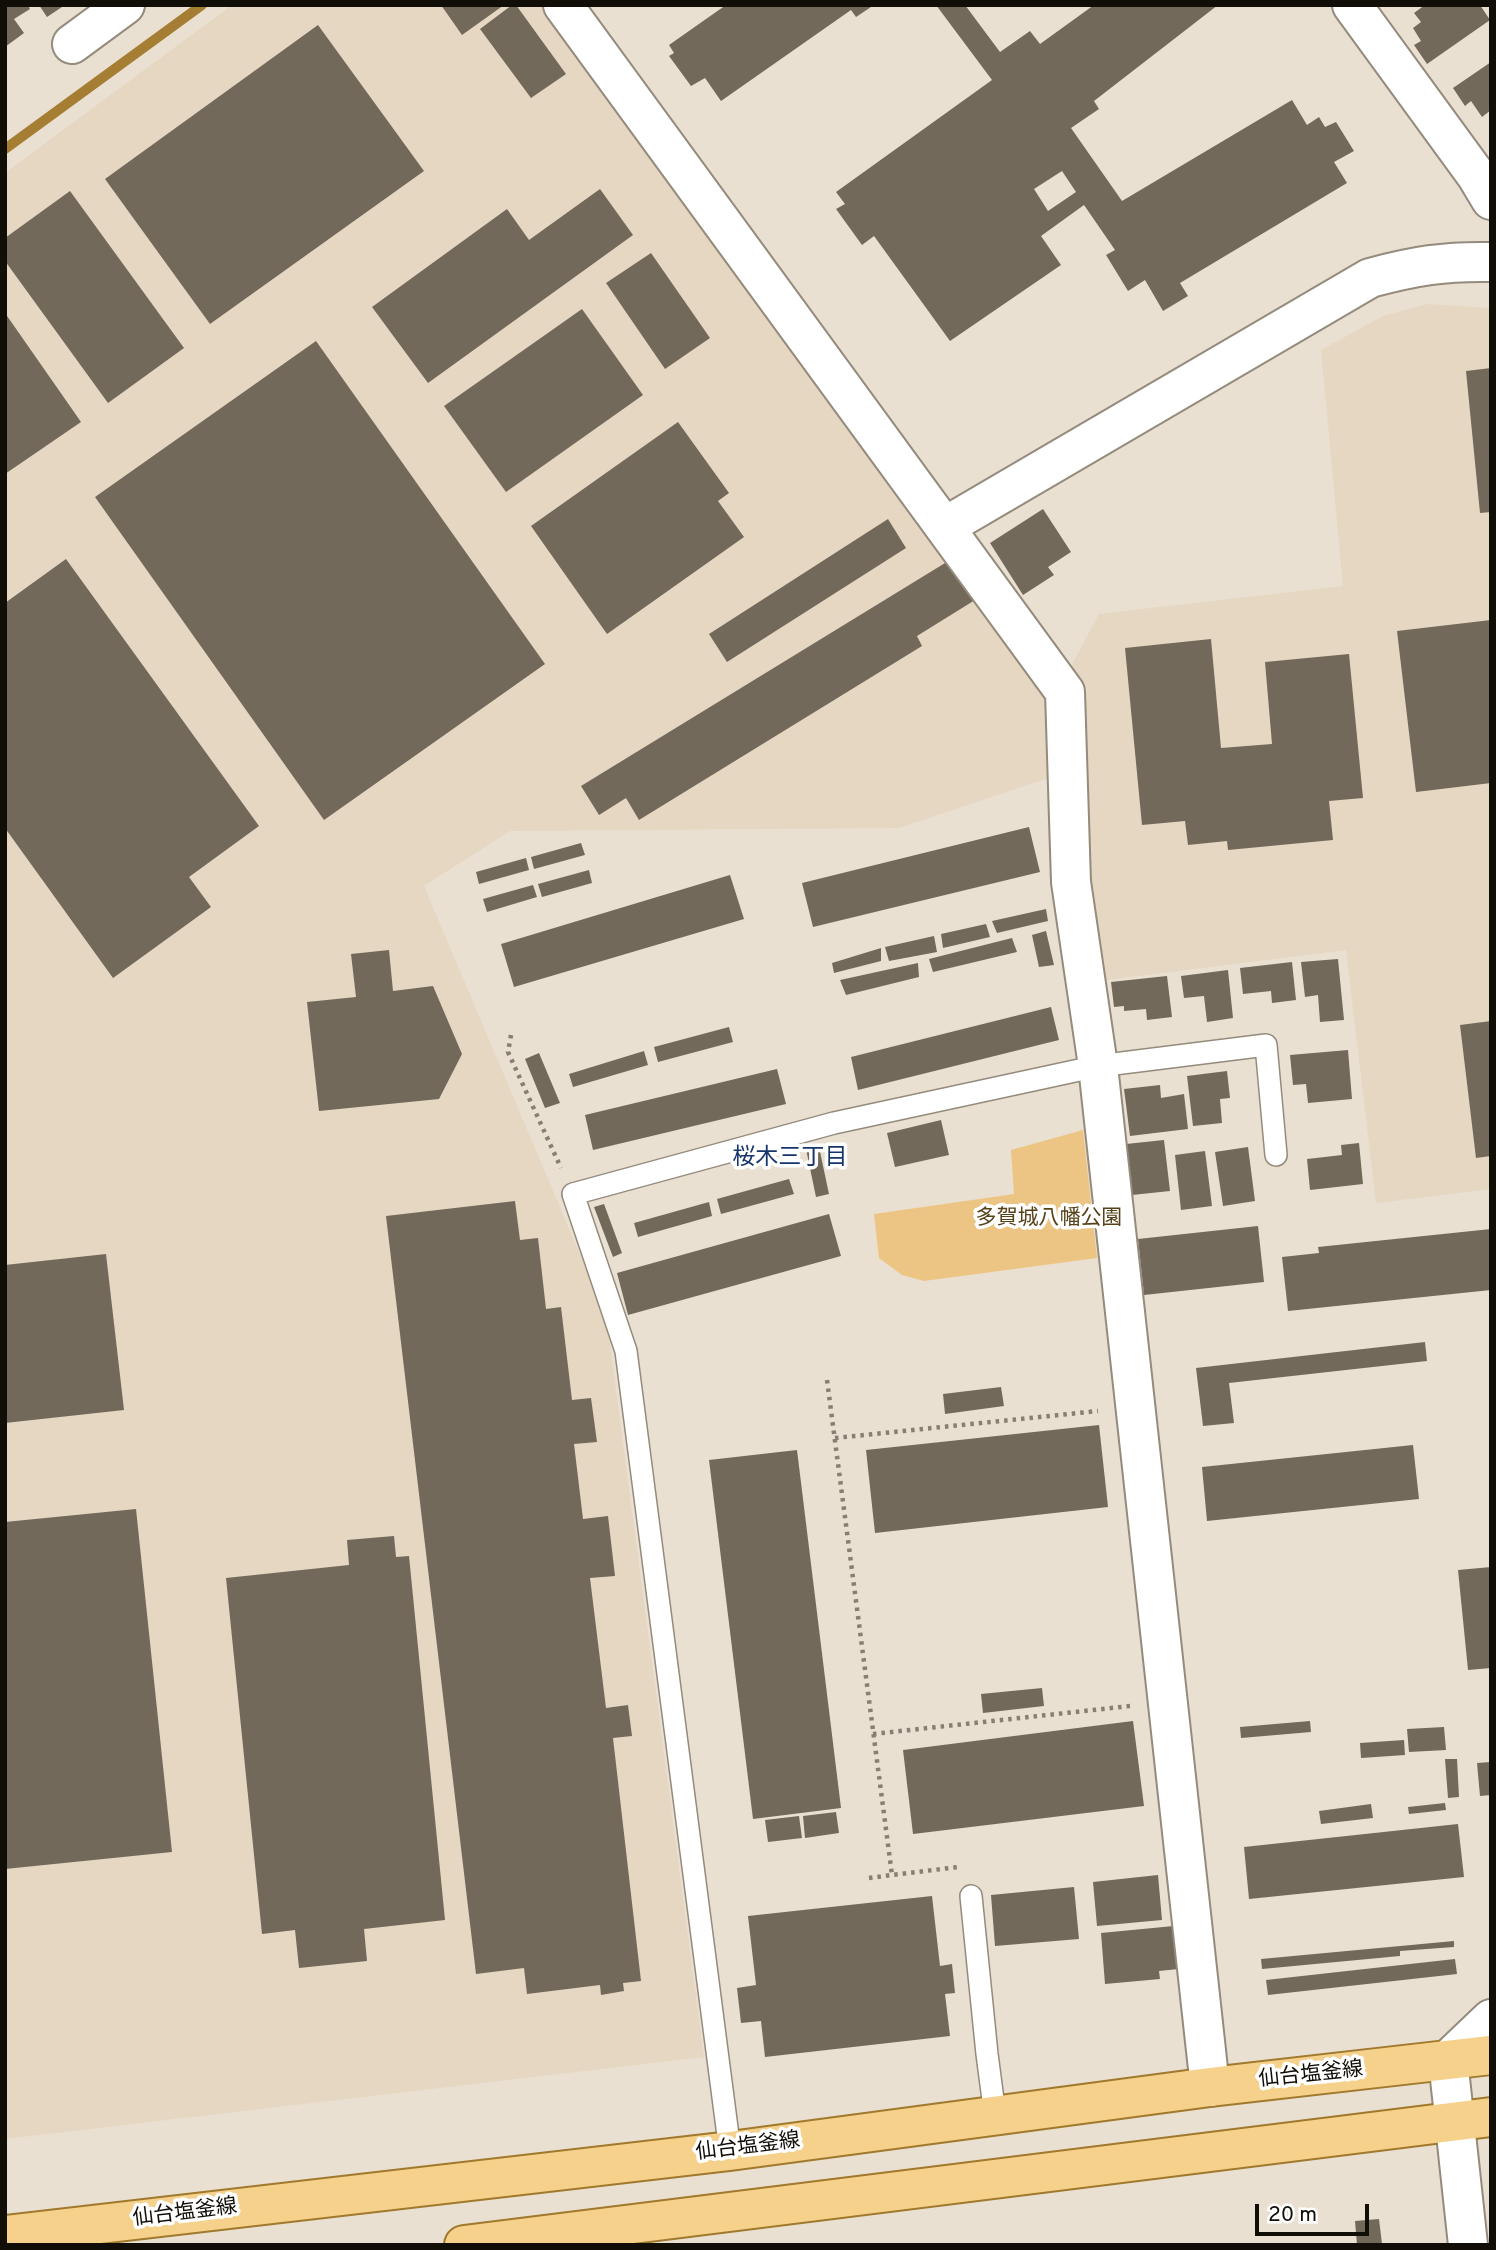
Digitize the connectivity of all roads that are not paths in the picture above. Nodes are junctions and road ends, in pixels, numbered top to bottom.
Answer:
1 (125, 5) edge
2 (564, 5) edge
3 (1352, 5) edge
4 (72, 44) dead end
5 (1486, 180) edge
6 (1491, 261) edge
7 (946, 526) junction
8 (1098, 1066) junction
9 (1276, 1155) dead end
10 (971, 1896) road end
11 (1491, 2020) edge
12 (1491, 2055) edge
13 (1448, 2060) junction
14 (1210, 2087) junction
15 (995, 2115) junction
16 (1491, 2116) edge
17 (1454, 2121) junction
18 (730, 2151) junction
19 (5, 2235) edge
20 (464, 2245) edge
21 (1468, 2245) edge

1 - 4 street
2 - 7 street
3 - 5 street
6 - 7 street
7 - 8 street
8 - 9 lane
8 - 14 street
8 - 18 lane
10 - 15 lane
11 - 13 street
12 - 13 main road, 仙台塩釜線
13 - 14 main road, 仙台塩釜線
13 - 17 street
14 - 15 main road, 仙台塩釜線
15 - 18 main road, 仙台塩釜線
16 - 17 main road
17 - 20 main road
17 - 21 street
18 - 19 main road, 仙台塩釜線

